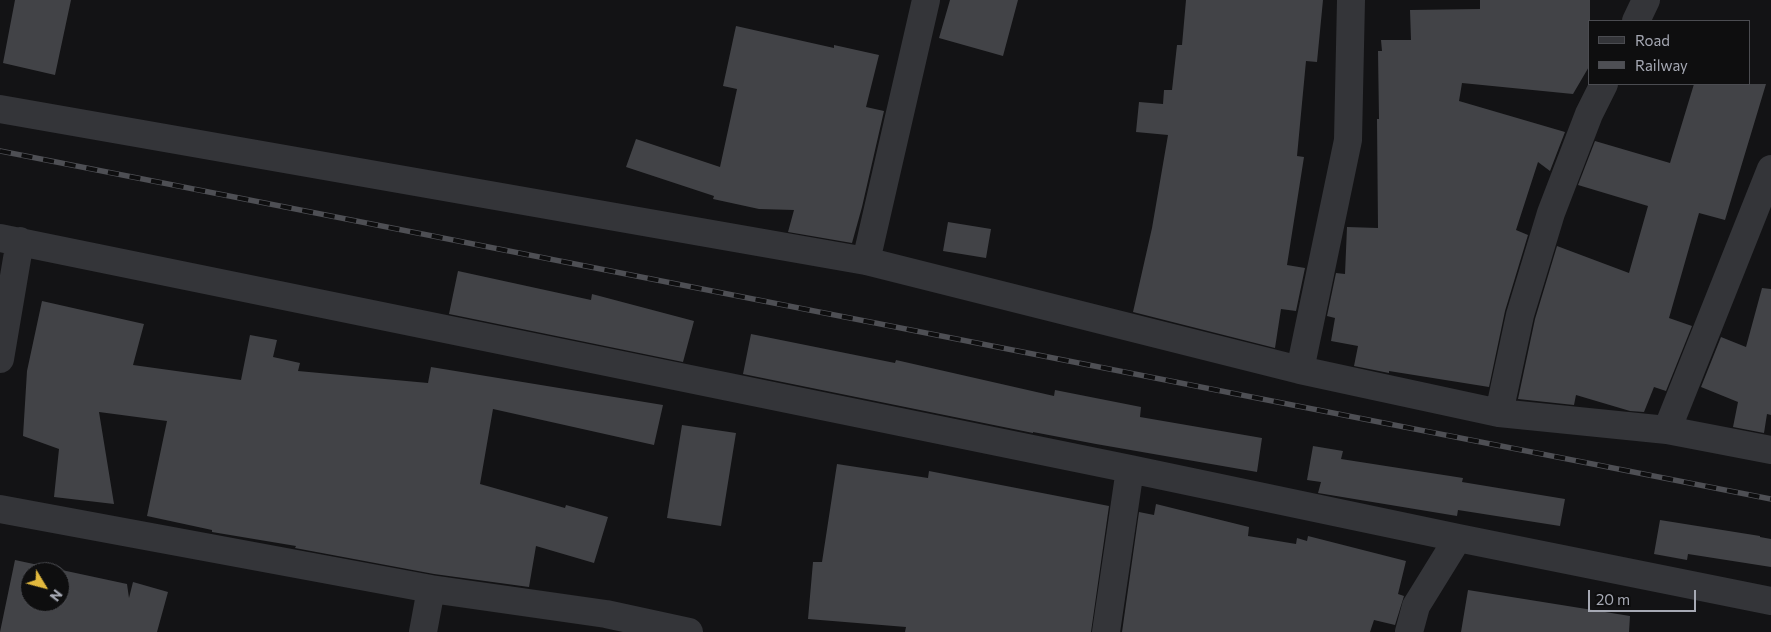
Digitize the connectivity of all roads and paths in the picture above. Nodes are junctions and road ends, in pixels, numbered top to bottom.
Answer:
1 (926, 0) edge
2 (1351, 0) edge
3 (1646, 0) edge
4 (1636, 20) edge
5 (1604, 85) edge
6 (0, 109) edge
7 (1771, 169) edge
8 (10, 240) edge
9 (866, 260) junction
10 (0, 360) edge
11 (1300, 370) junction
12 (1499, 413) junction
13 (1667, 430) junction
14 (1771, 450) edge
15 (1130, 469) junction
16 (0, 509) edge
17 (1458, 538) junction
18 (431, 589) junction
19 (1771, 601) edge
20 (423, 632) edge
21 (689, 632) edge
22 (1106, 632) edge
23 (1409, 632) edge

1 - 9 street
2 - 11 street
3 - 4 street
5 - 12 street
6 - 9 street
7 - 13 street
8 - 10 street
8 - 15 street
9 - 11 street
11 - 12 street
12 - 13 street
13 - 14 street
15 - 17 street
15 - 22 street
16 - 18 street
17 - 19 street
17 - 23 street
18 - 20 street
18 - 21 street

